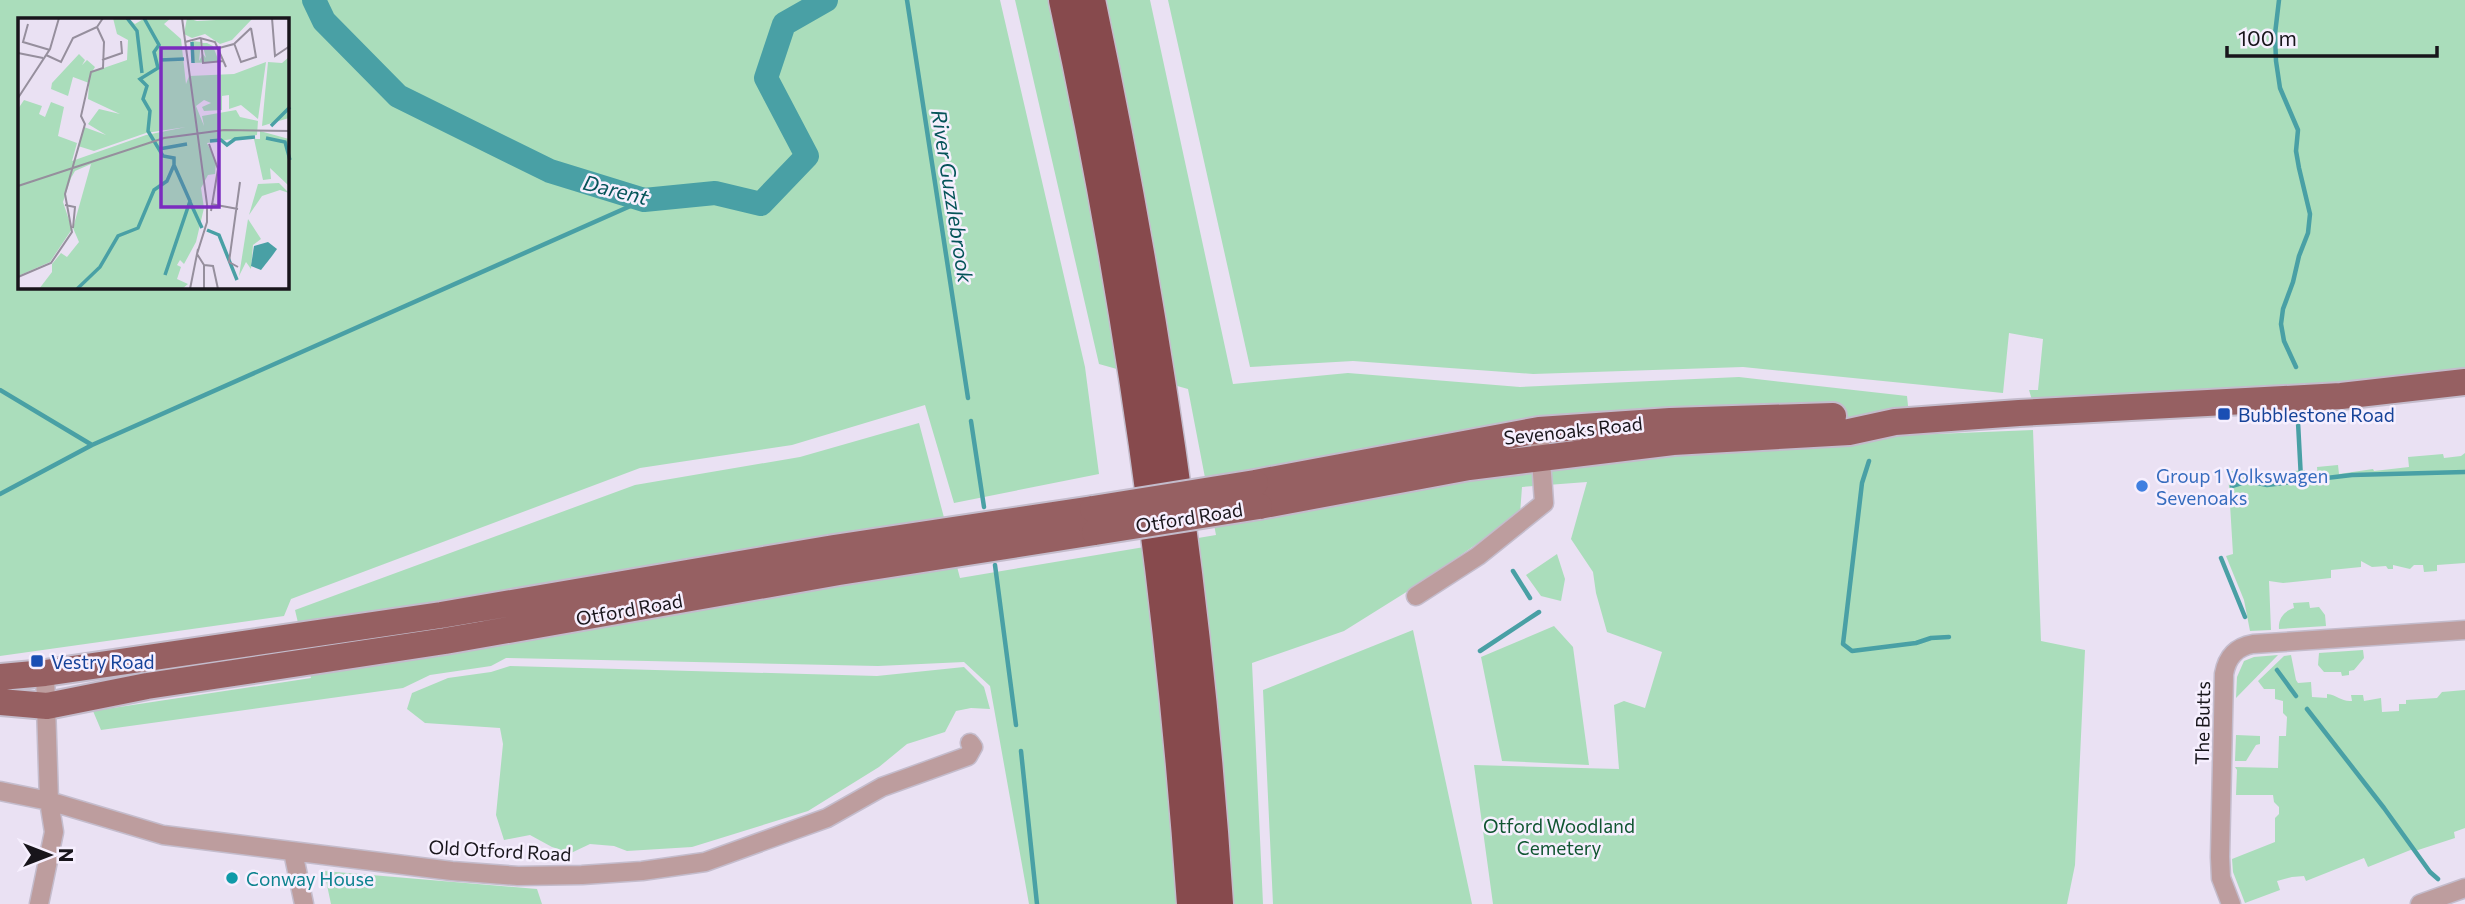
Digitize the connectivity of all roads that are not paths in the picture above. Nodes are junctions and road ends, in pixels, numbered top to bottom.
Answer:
1 (1065, 0) edge
2 (1089, 0) edge
3 (2465, 382) edge
4 (1895, 422) junction
5 (1539, 430) junction
6 (1540, 459) junction
7 (1257, 494) junction
8 (1094, 520) junction
9 (1416, 596) dead end
10 (2465, 629) edge
11 (46, 673) junction
12 (0, 677) edge
13 (0, 702) edge
14 (47, 706) junction
15 (970, 743) dead end
16 (0, 791) edge
17 (49, 800) junction
18 (293, 852) junction
19 (2463, 894) edge
20 (38, 904) edge
21 (304, 904) edge
22 (1194, 904) edge
23 (1217, 904) edge
24 (2231, 904) edge
25 (2420, 904) edge

1 - 22 highway
2 - 23 highway
3 - 4 main road, Sevenoaks Road
4 - 5 main road, Sevenoaks Road
4 - 6 main road, Sevenoaks Road
5 - 6 street
5 - 7 main road, Sevenoaks Road
6 - 7 main road, Sevenoaks Road
6 - 9 street
7 - 8 main road, Otford Road, bridge
8 - 11 main road, Otford Road
8 - 14 main road, Otford Road
10 - 24 street, The Butts
11 - 12 main road, Otford Road
11 - 14 street
13 - 14 main road, Otford Road
14 - 17 street
15 - 18 street, Old Otford Road
16 - 17 street, Old Otford Road
17 - 18 street, Old Otford Road
17 - 20 street
18 - 21 street
19 - 25 street

